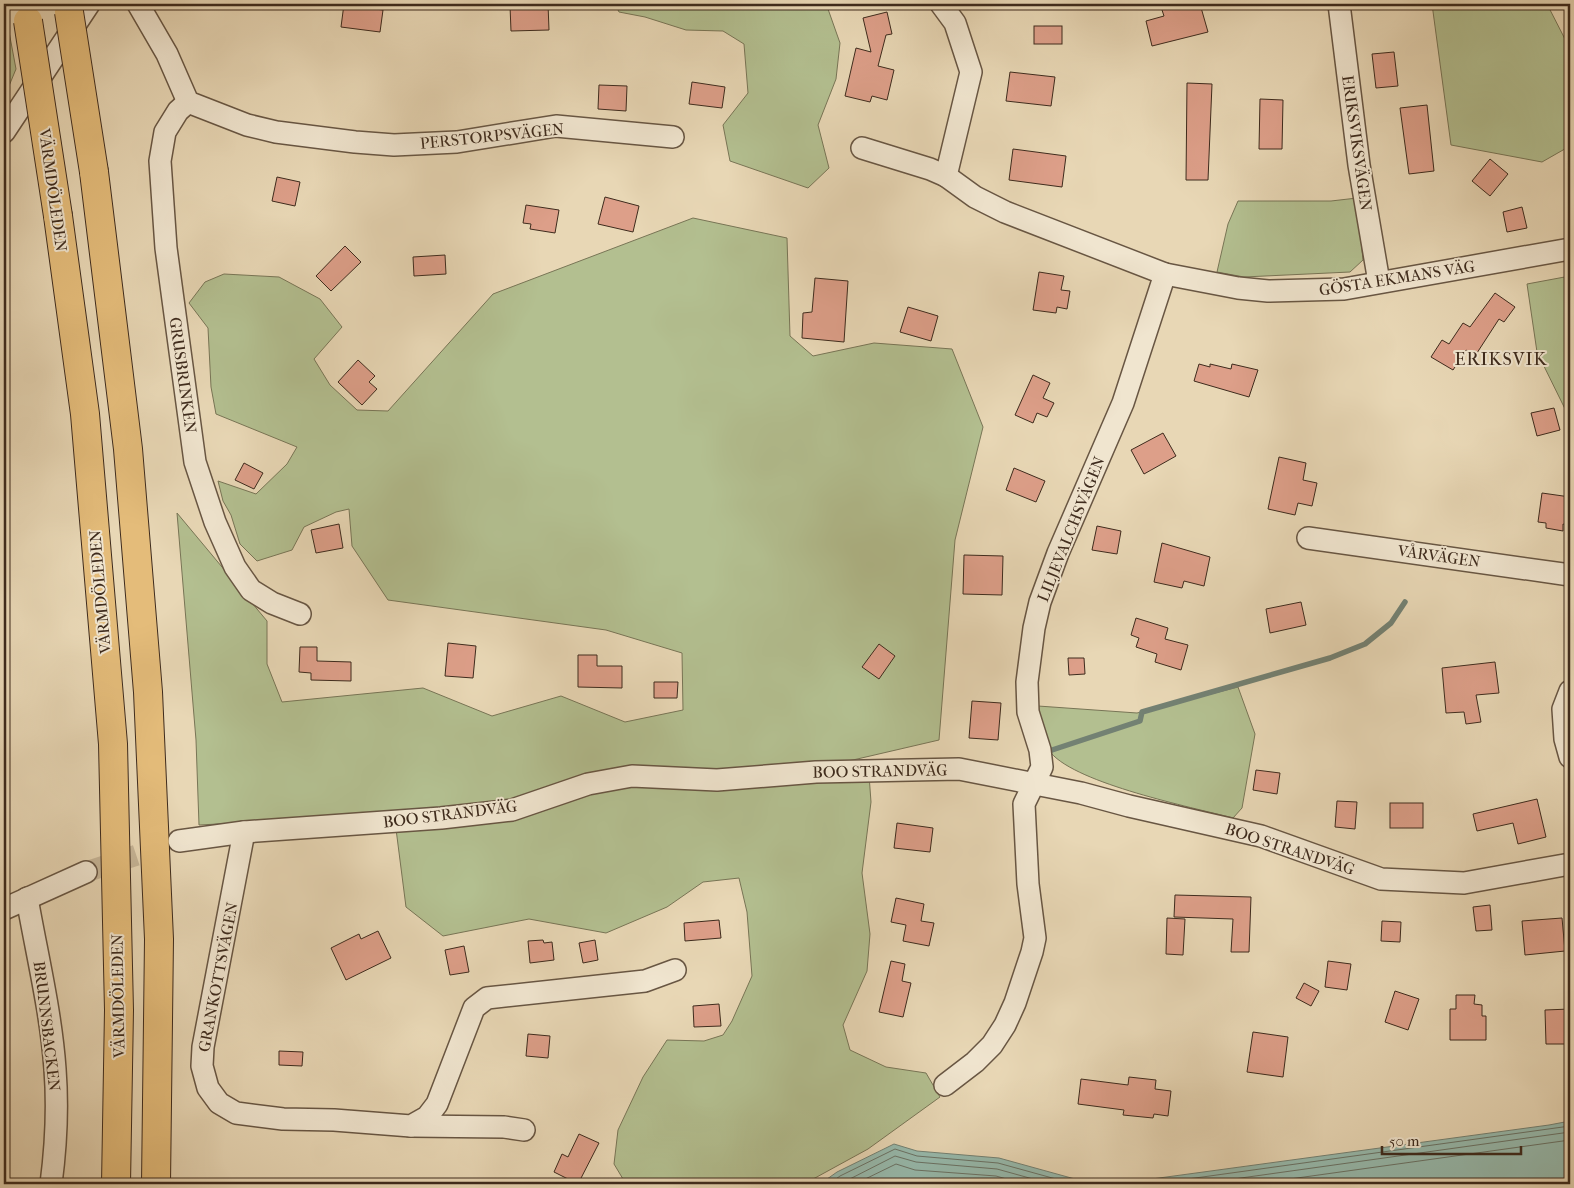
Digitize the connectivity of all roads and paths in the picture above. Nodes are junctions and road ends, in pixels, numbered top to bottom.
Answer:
1 (138, 4) edge
2 (941, 4) edge
3 (1339, 4) edge
4 (75, 6) edge
5 (26, 12) edge
6 (188, 102) junction
7 (4, 132) edge
8 (673, 137) dead end
9 (862, 148) dead end
10 (946, 176) junction
11 (1570, 249) edge
12 (1165, 274) junction
13 (1379, 282) junction
14 (1308, 538) dead end
15 (1570, 575) edge
16 (300, 614) dead end
17 (1570, 691) edge
18 (1570, 757) edge
19 (1035, 784) junction
20 (244, 832) junction
21 (179, 841) tunnel mouth
22 (1570, 864) edge
23 (86, 872) tunnel mouth
24 (28, 898) junction
25 (4, 908) edge
26 (675, 970) dead end
27 (945, 1085) dead end
28 (411, 1126) junction
29 (524, 1130) dead end
30 (52, 1184) edge
31 (116, 1184) edge
32 (156, 1184) edge

1 - 6 street
2 - 10 street
3 - 13 street, ERIKSVIKSVÄGEN
4 - 7 street
4 - 32 highway, bridge
5 - 31 highway, VÄRMDÖLEDEN, bridge
6 - 8 street, PERSTORPSVÄGEN
6 - 16 street, GRUSBRINKEN
9 - 10 street, GÖSTA EKMANS VÄG
10 - 12 street, GÖSTA EKMANS VÄG
11 - 13 street, GÖSTA EKMANS VÄG
12 - 13 street, GÖSTA EKMANS VÄG
12 - 19 street, LILJEVALCHSVÄGEN
14 - 15 street, VÅRVÄGEN
17 - 18 street
19 - 20 street, BOO STRANDVÄG
19 - 22 street, BOO STRANDVÄG
19 - 27 street, LILJEVALCHSVÄGEN
20 - 21 street, BOO STRANDVÄG
20 - 28 street, GRANKOTTSVÄGEN
23 - 24 street
24 - 25 street
24 - 30 street, BRUNNSBACKEN
26 - 28 street
28 - 29 street, GRANKOTTSVÄGEN

